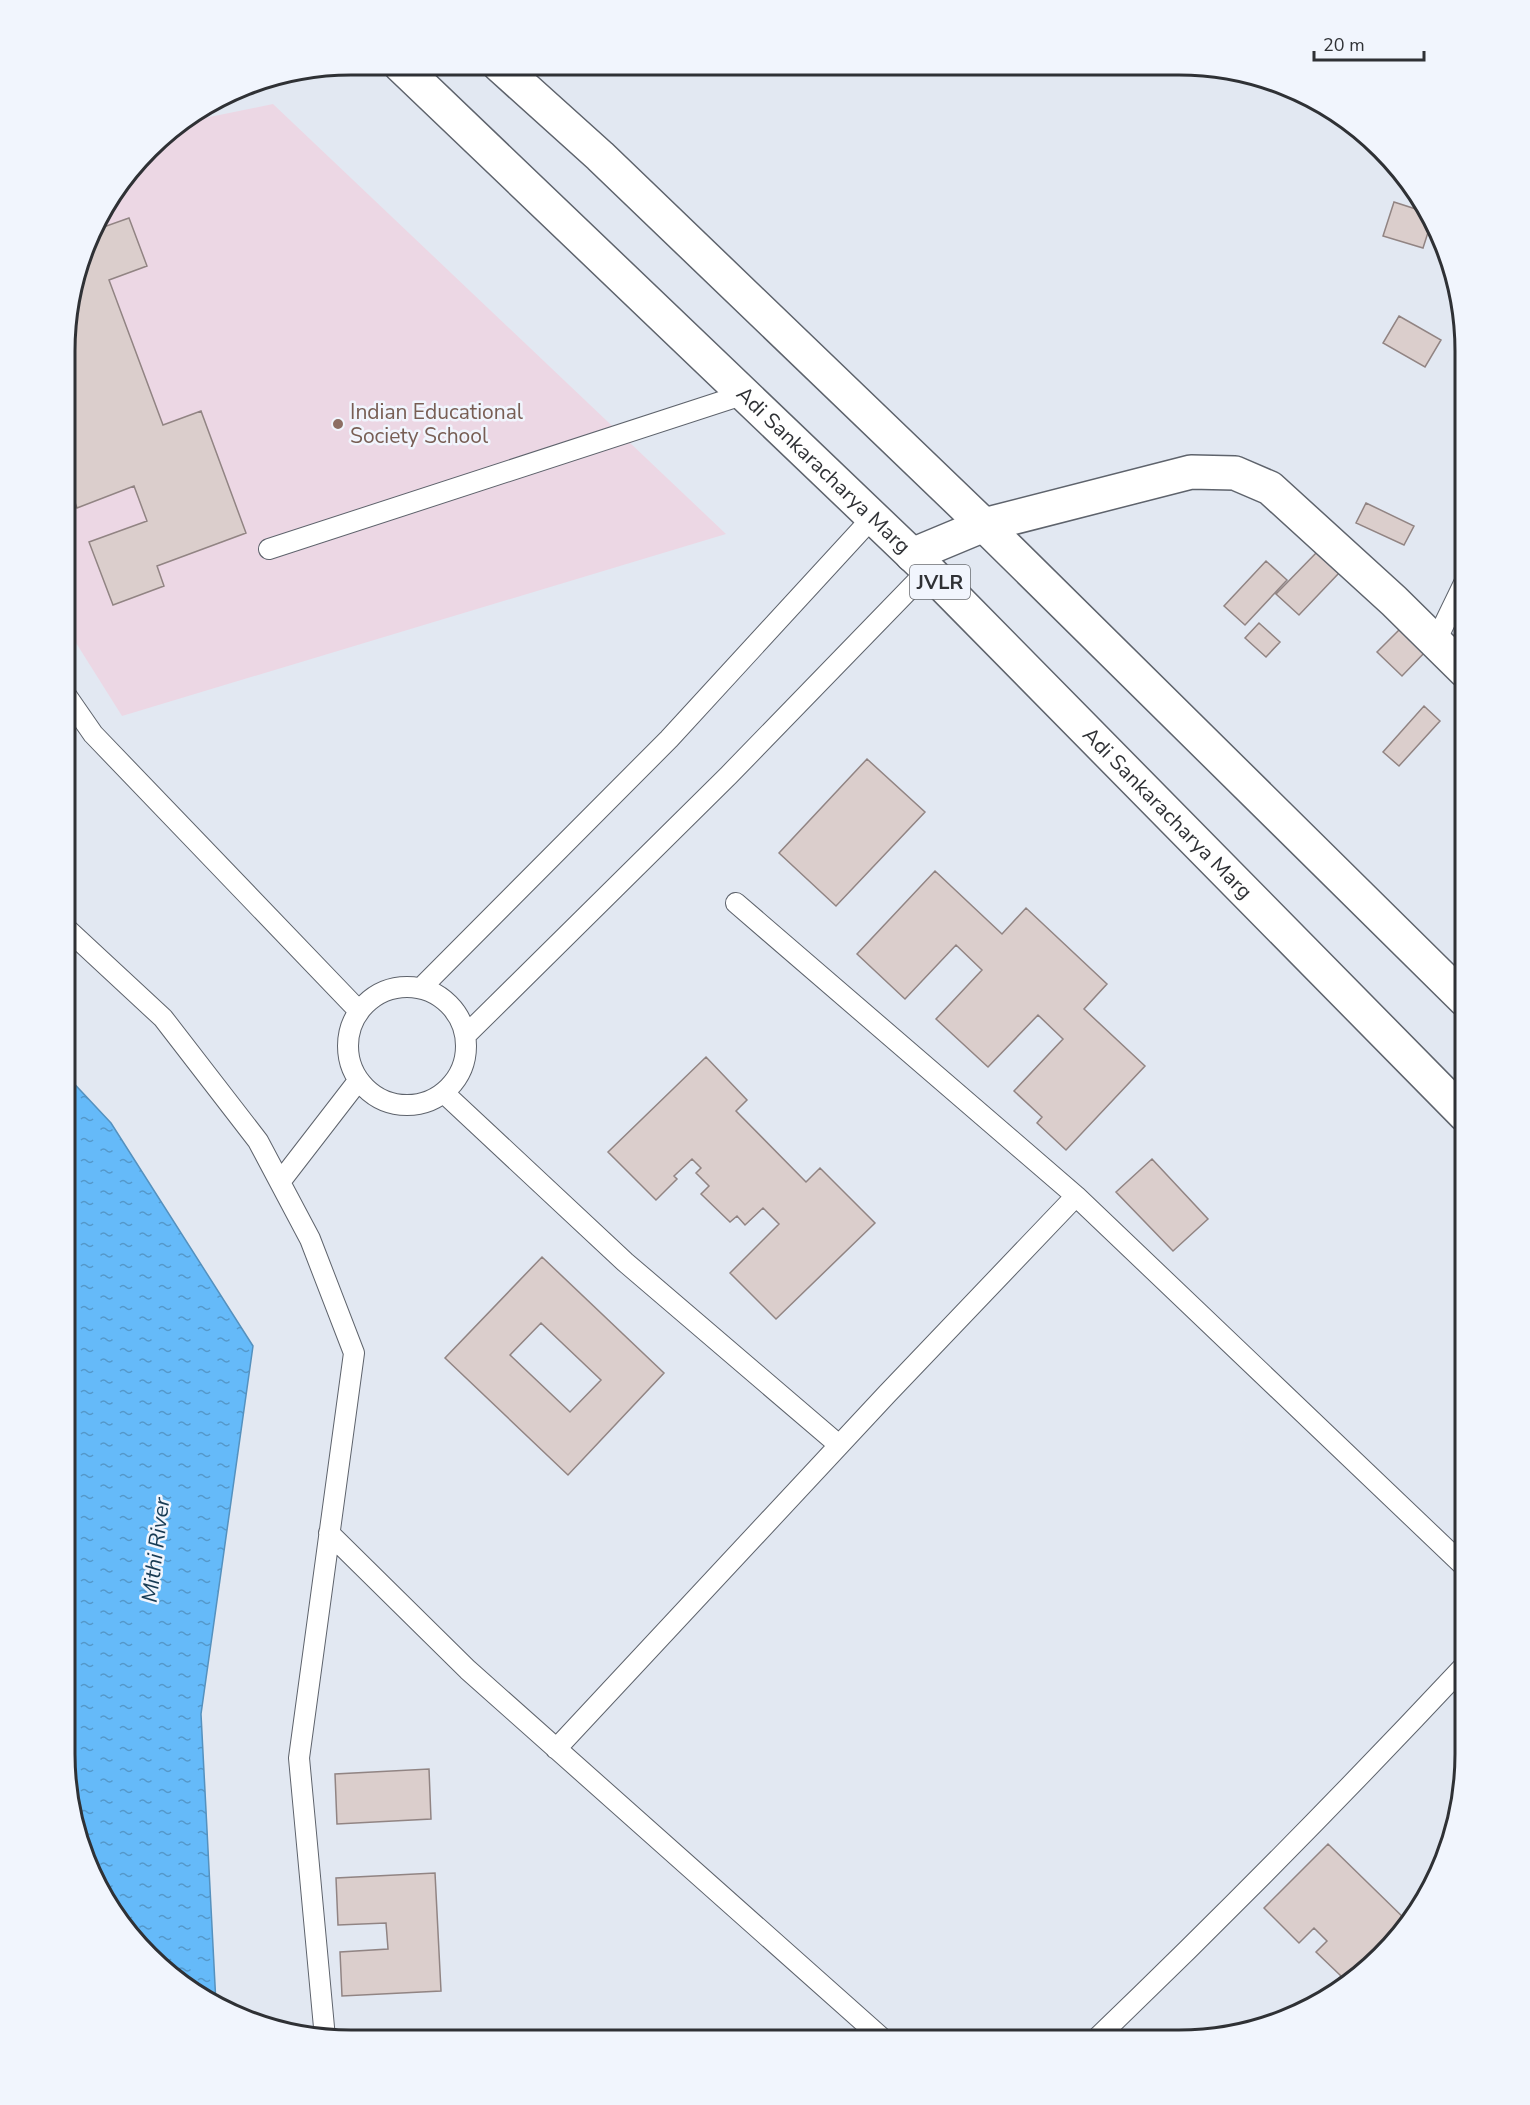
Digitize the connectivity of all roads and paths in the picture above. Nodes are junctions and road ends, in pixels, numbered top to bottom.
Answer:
1 (410, 75) edge
2 (510, 75) edge
3 (745, 394) junction
4 (873, 517) junction
5 (984, 525) junction
6 (269, 549) dead end
7 (920, 562) junction
8 (1455, 602) edge
9 (1436, 641) junction
10 (1455, 660) edge
11 (75, 708) edge
12 (736, 903) dead end
13 (75, 936) edge
14 (421, 988) junction
15 (1455, 990) edge
16 (359, 1011) junction
17 (466, 1035) junction
18 (358, 1081) junction
19 (444, 1093) junction
20 (1455, 1105) edge
21 (280, 1182) junction
22 (1076, 1196) junction
23 (839, 1445) junction
24 (329, 1533) junction
25 (1455, 1557) edge
26 (1455, 1676) edge
27 (556, 1749) junction
28 (324, 2029) edge
29 (873, 2030) edge
30 (1105, 2030) edge

1 - 3 main road, Adi Sankaracharya Marg / JVLR
2 - 5 main road
3 - 4 main road, Adi Sankaracharya Marg / JVLR
3 - 6 lane
4 - 7 main road, Adi Sankaracharya Marg / JVLR
4 - 14 lane
5 - 7 main road
5 - 9 main road
5 - 15 main road
7 - 17 lane
7 - 20 main road, Adi Sankaracharya Marg / JVLR
8 - 9 lane
9 - 10 main road
11 - 16 lane
12 - 22 lane
13 - 21 lane
14 - 16 lane
14 - 17 lane
16 - 18 lane
17 - 19 lane
18 - 19 lane
18 - 21 lane
19 - 23 lane
21 - 24 lane
22 - 23 lane
22 - 25 lane
23 - 27 lane
24 - 27 lane
24 - 28 lane
26 - 30 lane
27 - 29 lane

